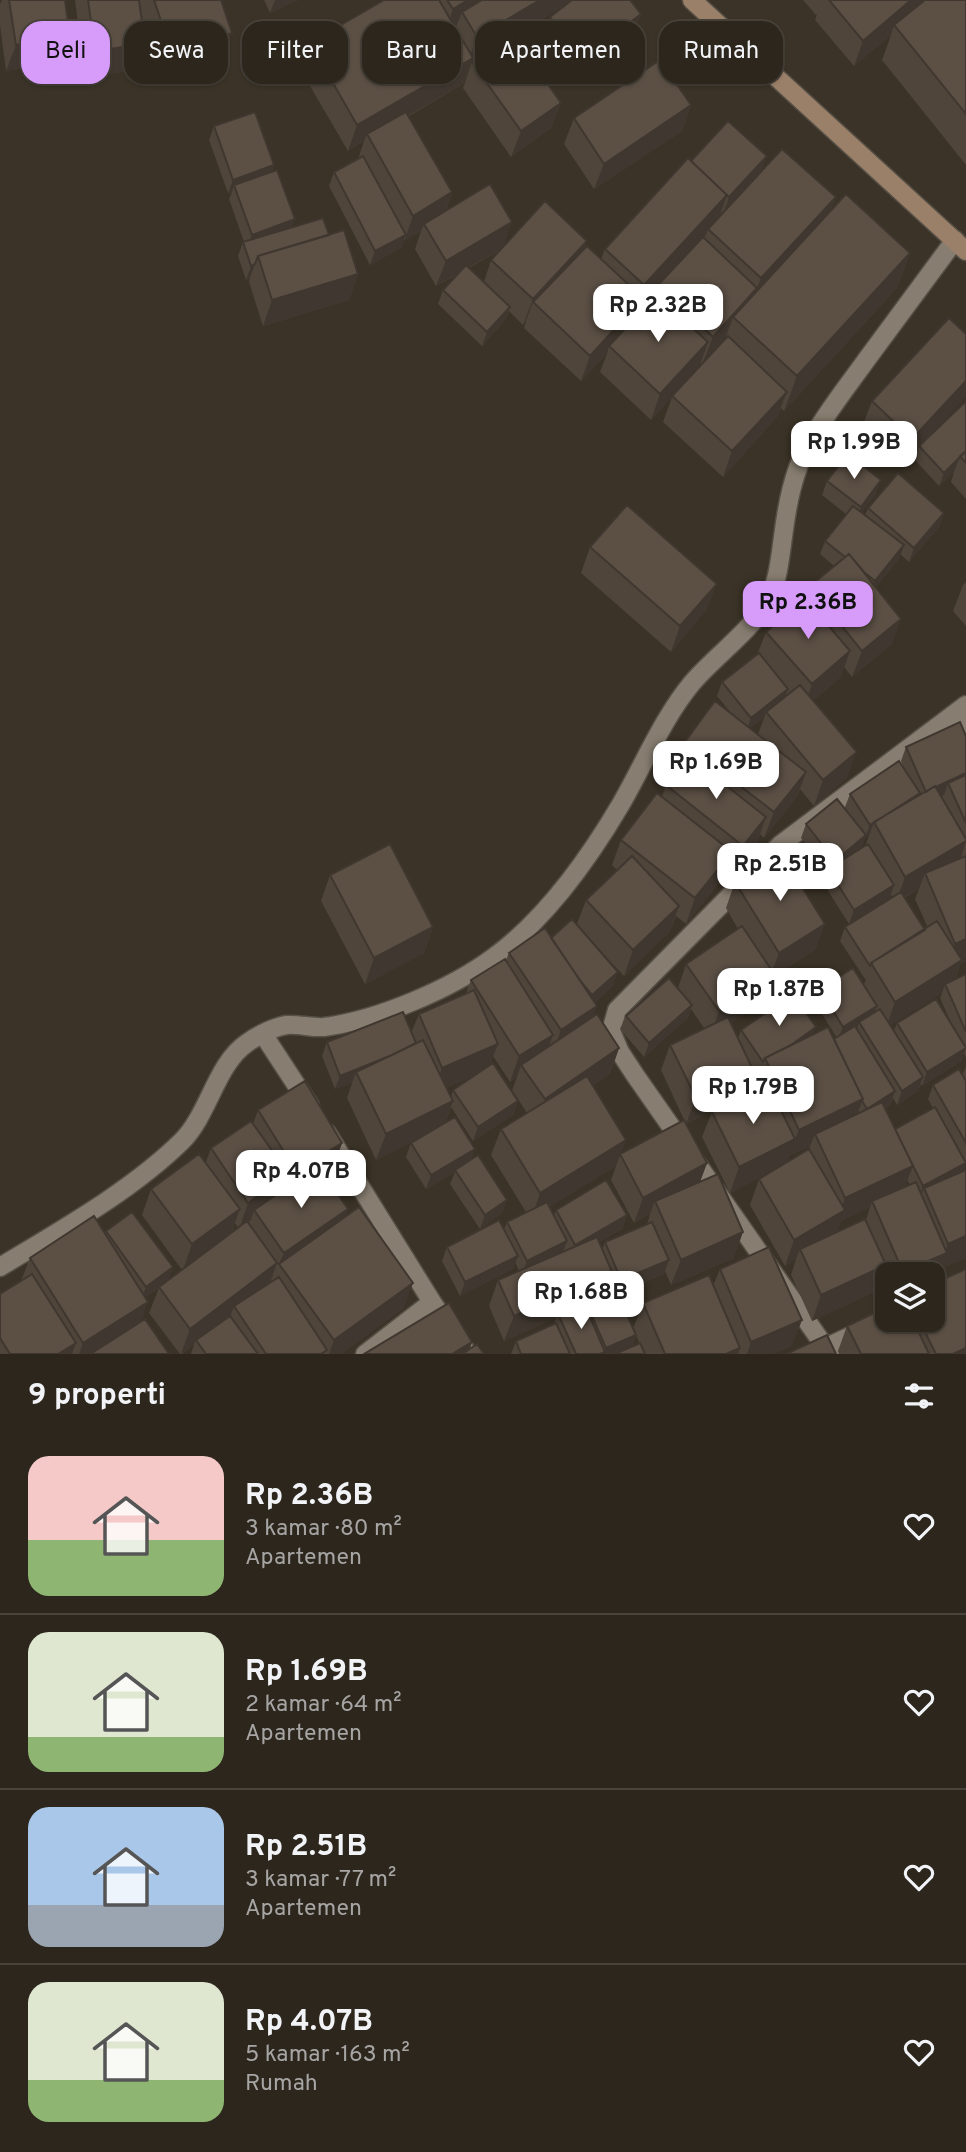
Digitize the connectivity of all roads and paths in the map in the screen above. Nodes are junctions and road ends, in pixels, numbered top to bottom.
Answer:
1 (692, 0) edge
2 (960, 246) edge
3 (964, 714) edge
4 (263, 1034) junction
5 (0, 1267) edge
6 (432, 1302) junction
7 (875, 1325) edge
8 (823, 1352) edge
9 (365, 1354) edge
10 (468, 1354) edge

1 - 2 main road
2 - 4 street
3 - 8 street
4 - 5 street
4 - 6 street
6 - 9 street
6 - 10 street
7 - 8 street

